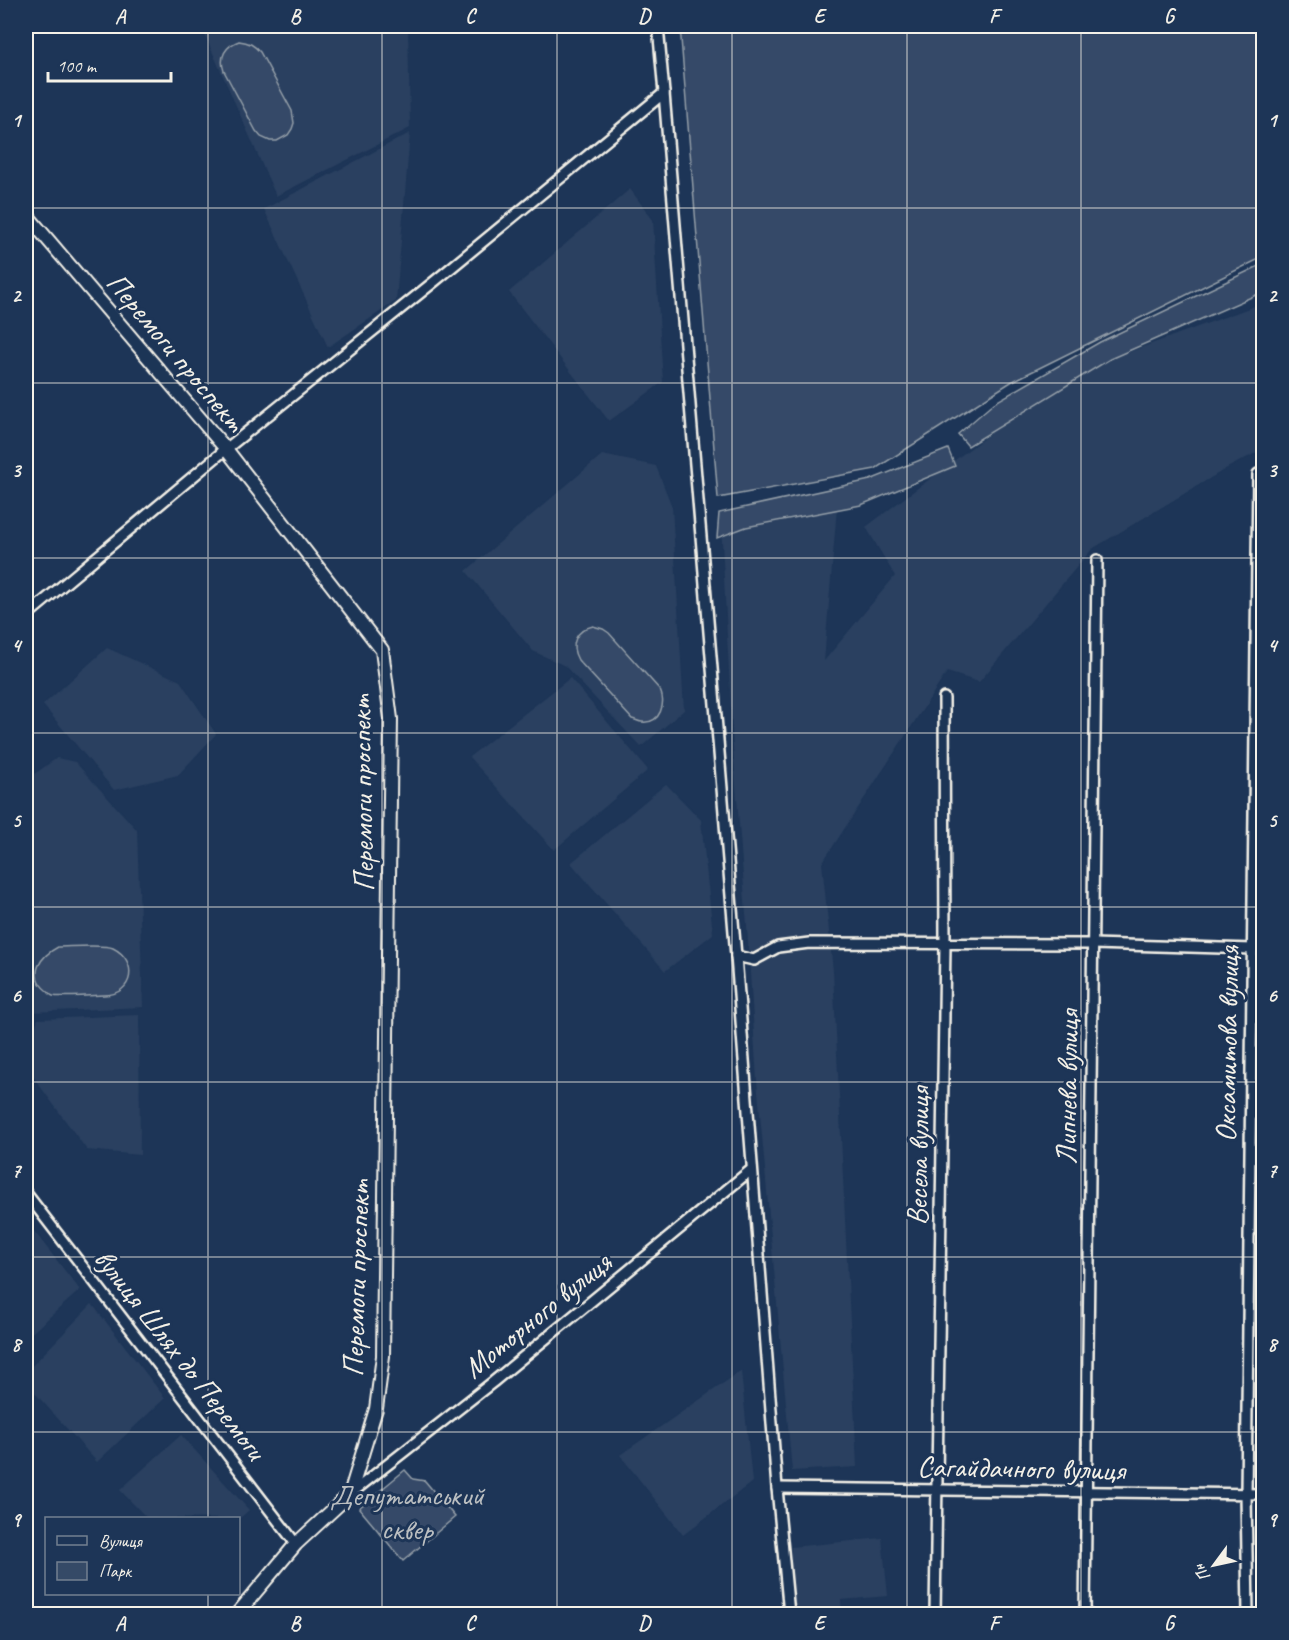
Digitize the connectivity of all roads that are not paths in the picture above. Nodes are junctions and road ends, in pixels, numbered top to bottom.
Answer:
1 (658, 26) edge
2 (664, 93) junction
3 (26, 214) edge
4 (226, 449) junction
5 (1258, 474) dead end
6 (1097, 560) dead end
7 (26, 616) edge
8 (944, 699) dead end
9 (1093, 944) junction
10 (945, 945) junction
11 (1252, 949) junction
12 (736, 956) junction
13 (751, 1170) junction
14 (26, 1193) edge
15 (777, 1488) junction
16 (936, 1491) junction
17 (1087, 1493) junction
18 (350, 1494) junction
19 (1246, 1494) junction
20 (1263, 1494) edge
21 (296, 1544) junction
22 (237, 1614) edge
23 (789, 1614) edge
24 (935, 1614) edge
25 (1085, 1614) edge
26 (1248, 1614) edge

1 - 2 street
2 - 4 street
2 - 12 street
3 - 4 street, Перемоги проспект
4 - 7 street
4 - 18 street, Перемоги проспект
5 - 11 street, Оксамитова вулиця
6 - 9 street, Липнева вулиця
8 - 10 street, Весела вулиця
9 - 10 street
9 - 11 street
9 - 17 street, Липнева вулиця
10 - 12 street
10 - 16 street, Весела вулиця
11 - 19 street, Оксамитова вулиця
12 - 13 street
13 - 15 street
13 - 18 street, Моторного вулиця
14 - 21 street, вулиця Шлях до Перемоги
15 - 16 street, Сагайдачного вулиця
15 - 23 street
16 - 17 street, Сагайдачного вулиця
16 - 24 street, Весела вулиця
17 - 19 street, Сагайдачного вулиця
17 - 25 street, Липнева вулиця
18 - 21 street
19 - 20 street, Сагайдачного вулиця
19 - 26 street, Оксамитова вулиця
21 - 22 street

